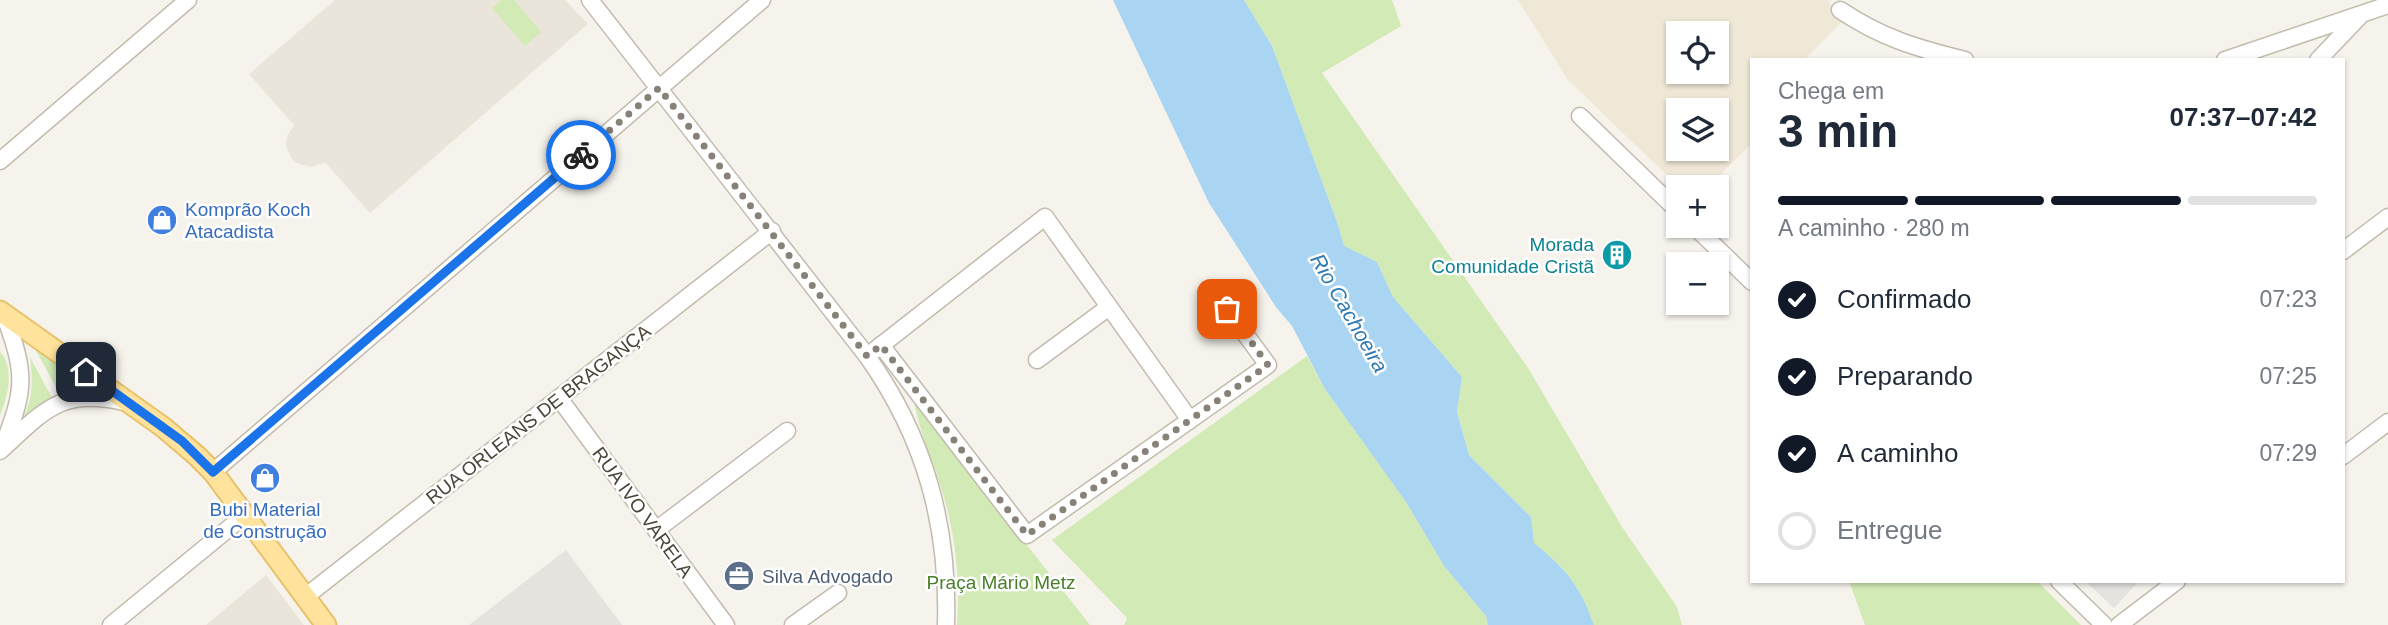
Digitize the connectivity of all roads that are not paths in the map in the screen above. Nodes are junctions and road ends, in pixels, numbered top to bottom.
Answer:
1 (188, 0) edge
2 (590, 0) edge
3 (762, 0) edge
4 (2388, 5) edge
5 (2365, 9) edge
6 (1840, 10) dead end
7 (1958, 58) edge
8 (2230, 58) edge
9 (2320, 58) edge
10 (659, 88) junction
11 (1580, 116) dead end
12 (0, 161) edge
13 (1666, 199) edge
14 (2388, 217) edge
15 (772, 231) junction
16 (1706, 238) edge
17 (2345, 249) edge
18 (1750, 280) edge
19 (1213, 290) dead end
20 (1109, 307) junction
21 (2, 313) edge
22 (881, 345) junction
23 (867, 356) junction
24 (1037, 360) dead end
25 (559, 398) junction
26 (130, 403) junction
27 (1190, 420) junction
28 (2388, 422) edge
29 (787, 431) dead end
30 (1, 450) edge
31 (2345, 454) edge
32 (213, 472) junction
33 (245, 514) junction
34 (656, 530) junction
35 (2061, 583) edge
36 (2174, 583) edge
37 (838, 593) dead end
38 (305, 597) junction
39 (111, 625) edge
40 (326, 625) edge
41 (726, 625) edge
42 (793, 625) edge
43 (946, 625) edge
44 (2104, 625) edge
45 (2119, 625) edge

1 - 12 street
2 - 10 street
3 - 10 street
4 - 5 street
5 - 8 street
5 - 9 street
6 - 7 street
10 - 15 street
10 - 32 street
11 - 13 street
14 - 17 street
15 - 23 street
15 - 25 street, RUA ORLEANS DE BRAGANÇA
16 - 18 street
19 - 27 street
20 - 22 street
20 - 24 street
20 - 27 street
21 - 26 main road
21 - 30 street
22 - 23 street
22 - 27 street
23 - 43 street
25 - 34 street, RUA IVO VARELA
25 - 38 street, RUA ORLEANS DE BRAGANÇA
26 - 30 street
26 - 32 main road
28 - 31 street
29 - 34 street
32 - 33 main road
33 - 38 main road
33 - 39 street
34 - 41 street, RUA IVO VARELA
35 - 44 street
36 - 45 street
37 - 42 street
38 - 40 main road

